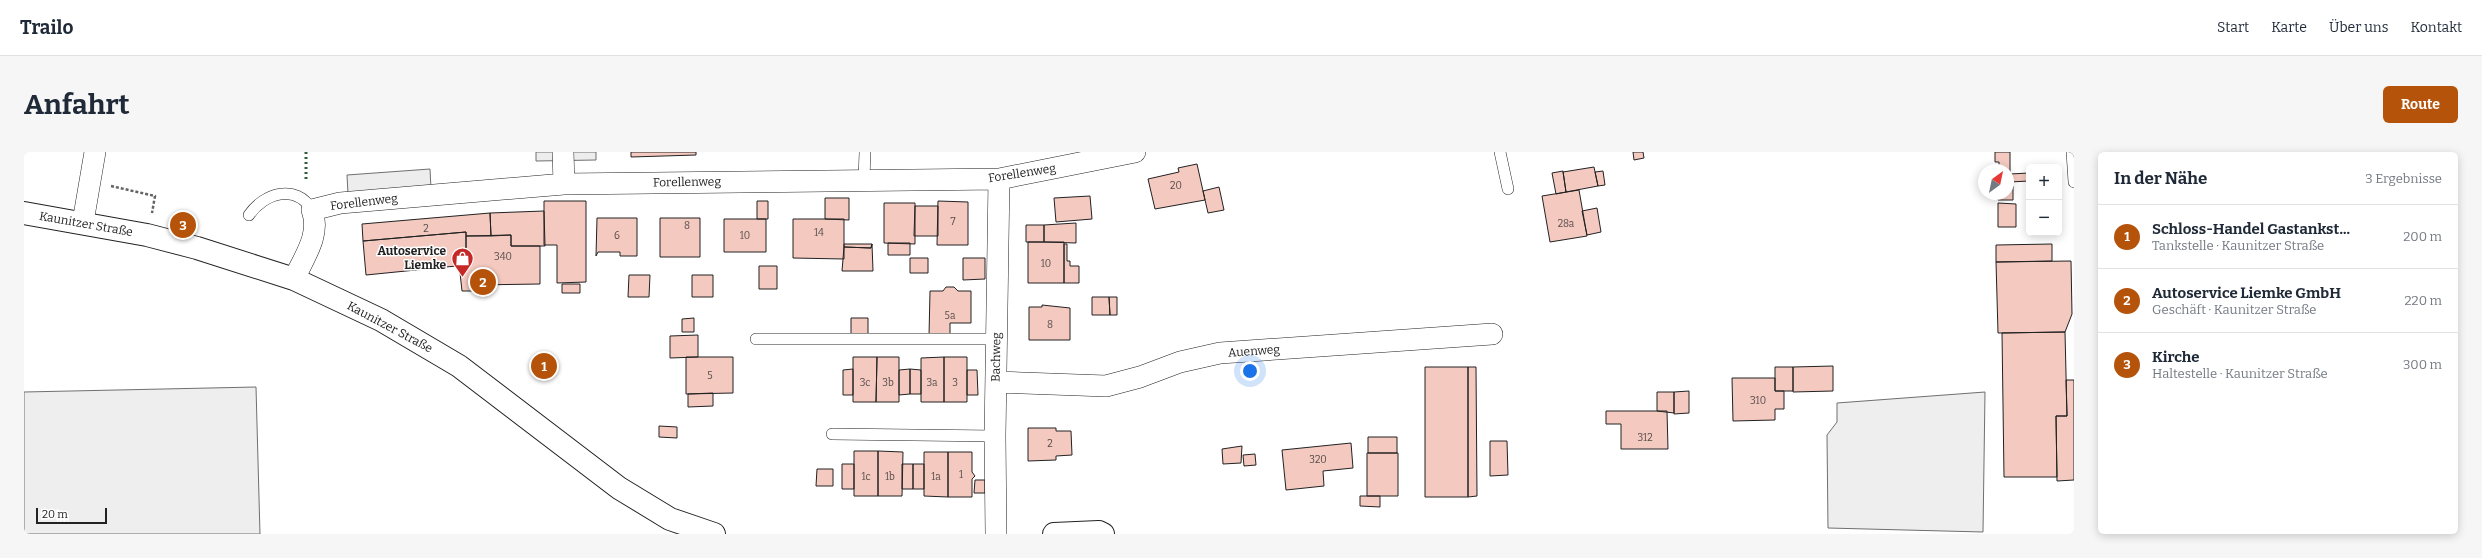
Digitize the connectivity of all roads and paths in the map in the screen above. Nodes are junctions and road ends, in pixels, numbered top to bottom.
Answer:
1 (95, 152) edge
2 (563, 152) edge
3 (865, 152) edge
4 (1135, 152) edge
5 (1500, 152) edge
6 (2072, 152) edge
7 (864, 179) junction
8 (999, 179) junction
9 (90, 182) junction
10 (2074, 182) edge
11 (564, 184) junction
12 (1508, 188) dead end
13 (155, 196) dead end
14 (312, 210) junction
15 (24, 213) edge
16 (249, 215) dead end
17 (83, 222) junction
18 (294, 279) junction
19 (1492, 334) dead end
20 (756, 339) dead end
21 (997, 339) junction
22 (996, 382) junction
23 (832, 434) dead end
24 (994, 436) junction
25 (714, 534) edge
26 (996, 534) edge
27 (1054, 534) edge
28 (1103, 534) edge

1 - 9 street
2 - 11 street
3 - 7 lane
4 - 8 street, Forellenweg
5 - 12 lane
6 - 10 lane
7 - 8 street, Forellenweg
7 - 11 street, Forellenweg
8 - 21 street, Bachweg
9 - 13 path
9 - 17 street
11 - 14 street, Forellenweg
14 - 16 lane
14 - 18 street, Forellenweg
15 - 17 street, Kaunitzer Straße
17 - 18 street, Kaunitzer Straße
18 - 25 street, Kaunitzer Straße
19 - 22 street, Auenweg
20 - 21 lane
21 - 22 street, Bachweg
22 - 24 street, Bachweg
23 - 24 lane
24 - 26 street, Bachweg
27 - 28 street

